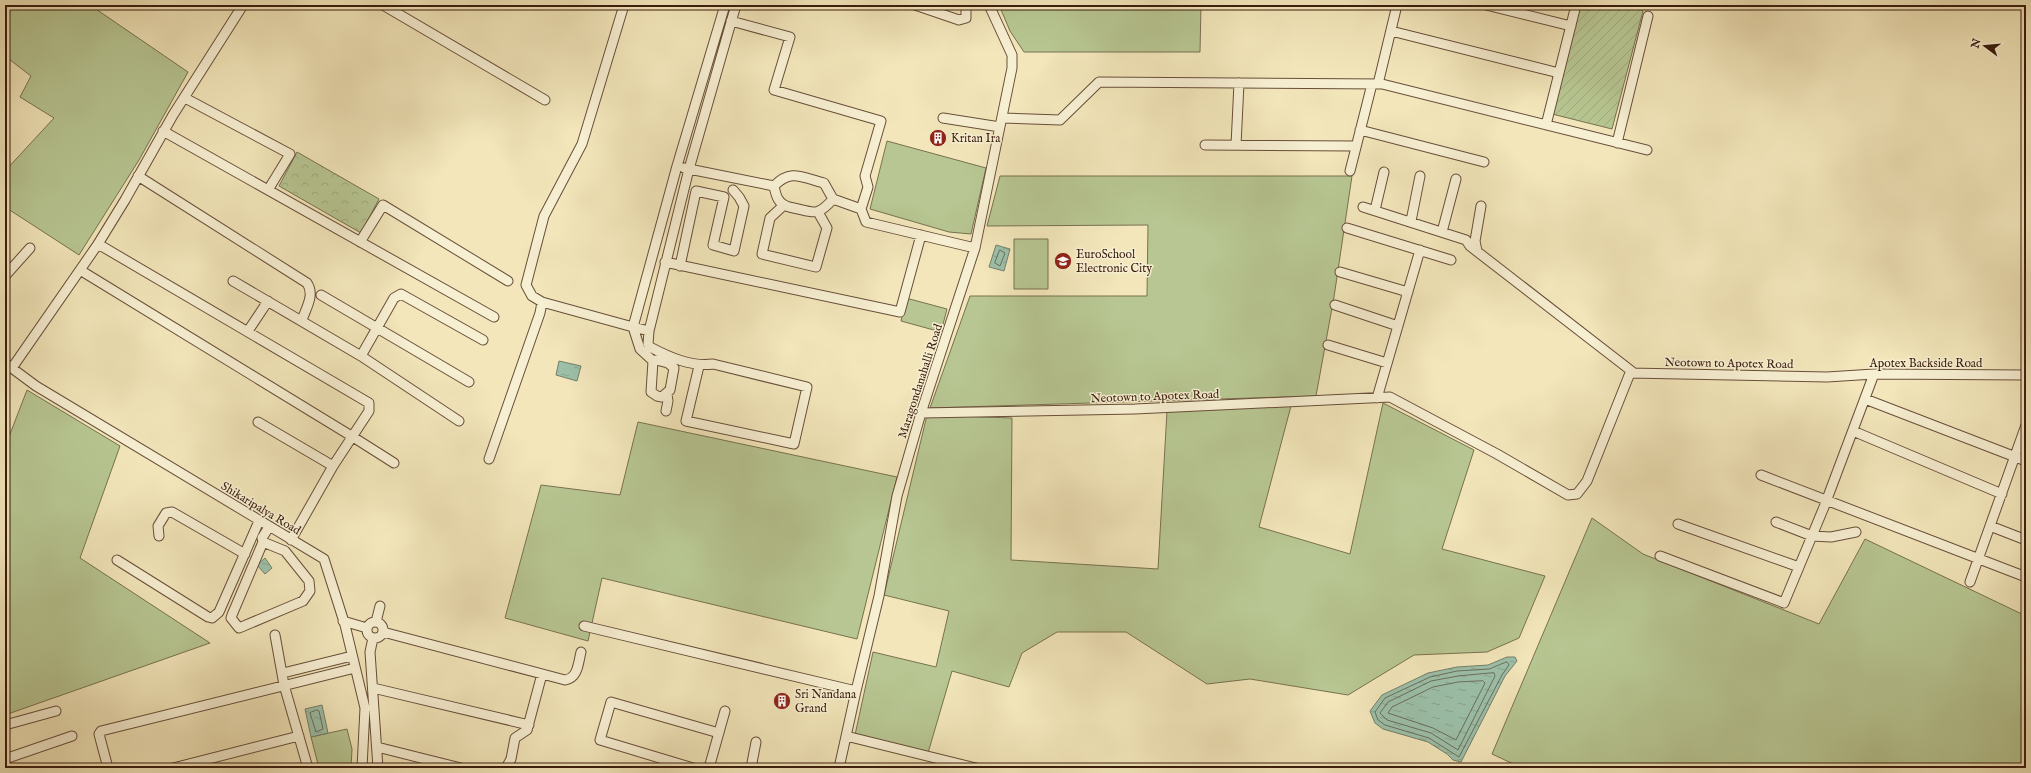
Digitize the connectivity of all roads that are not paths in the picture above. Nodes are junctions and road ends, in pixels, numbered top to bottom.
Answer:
1 (243, 5) edge
2 (383, 5) edge
3 (624, 5) edge
4 (725, 5) edge
5 (736, 5) edge
6 (916, 5) edge
7 (966, 5) edge
8 (988, 5) edge
9 (1397, 5) edge
10 (1486, 5) edge
11 (1576, 5) edge
12 (1648, 16) dead end
13 (731, 21) junction
14 (1571, 26) junction
15 (1391, 31) junction
16 (1559, 73) junction
17 (1239, 84) junction
18 (1375, 84) junction
19 (185, 98) junction
20 (545, 100) dead end
21 (943, 118) dead end
22 (1001, 122) junction
23 (1546, 125) junction
24 (1360, 130) junction
25 (163, 131) junction
26 (1617, 143) junction
27 (1205, 145) dead end
28 (1236, 145) junction
29 (1356, 146) junction
30 (1647, 150) dead end
31 (1484, 162) dead end
32 (677, 166) junction
33 (689, 169) junction
34 (1350, 171) dead end
35 (1384, 172) dead end
36 (138, 176) junction
37 (1420, 176) dead end
38 (736, 178) junction
39 (1456, 179) dead end
40 (774, 186) junction
41 (268, 190) junction
42 (733, 190) junction
43 (724, 197) junction
44 (833, 200) junction
45 (784, 206) junction
46 (1481, 206) dead end
47 (1363, 207) dead end
48 (861, 209) junction
49 (1375, 210) junction
50 (818, 212) junction
51 (1411, 221) junction
52 (1347, 228) dead end
53 (1442, 232) junction
54 (921, 235) junction
55 (360, 242) junction
56 (98, 244) junction
57 (30, 248) dead end
58 (975, 248) junction
59 (1420, 250) junction
60 (1477, 251) junction
61 (1451, 260) dead end
62 (665, 262) junction
63 (680, 266) junction
64 (80, 270) junction
65 (1340, 272) dead end
66 (5, 276) edge
67 (233, 281) dead end
68 (508, 281) dead end
69 (1408, 292) junction
70 (321, 295) dead end
71 (268, 301) junction
72 (542, 302) junction
73 (1335, 305) dead end
74 (494, 317) dead end
75 (302, 320) junction
76 (1398, 326) junction
77 (633, 327) junction
78 (376, 328) junction
79 (248, 331) junction
80 (649, 331) junction
81 (483, 340) dead end
82 (1328, 346) dead end
83 (361, 356) junction
84 (653, 361) junction
85 (1387, 363) junction
86 (8, 365) edge
87 (699, 366) junction
88 (1632, 373) junction
89 (1874, 374) junction
90 (2026, 376) edge
91 (1827, 377) joint
92 (469, 382) dead end
93 (667, 394) junction
94 (1377, 398) junction
95 (1865, 399) junction
96 (666, 411) dead end
97 (921, 413) junction
98 (459, 421) dead end
99 (258, 422) dead end
100 (2026, 425) edge
101 (1853, 431) junction
102 (353, 436) junction
103 (2015, 456) junction
104 (489, 459) dead end
105 (2026, 461) edge
106 (394, 464) dead end
107 (333, 466) junction
108 (1761, 475) dead end
109 (2002, 494) junction
110 (1827, 500) junction
111 (259, 521) junction
112 (1776, 522) dead end
113 (1678, 524) dead end
114 (1990, 526) junction
115 (272, 528) junction
116 (1856, 532) dead end
117 (158, 536) dead end
118 (1812, 536) junction
119 (291, 540) junction
120 (2026, 540) edge
121 (265, 542) junction
122 (244, 554) junction
123 (1660, 556) dead end
124 (1978, 559) junction
125 (117, 560) dead end
126 (1799, 567) junction
127 (2026, 577) edge
128 (1970, 582) dead end
129 (380, 606) dead end
130 (343, 621) junction
131 (376, 622) junction
132 (584, 626) dead end
133 (367, 628) junction
134 (383, 632) junction
135 (274, 635) dead end
136 (373, 638) junction
137 (581, 652) dead end
138 (352, 656) junction
139 (355, 668) junction
140 (283, 673) junction
141 (542, 674) junction
142 (284, 685) junction
143 (373, 688) junction
144 (856, 691) junction
145 (725, 711) dead end
146 (56, 712) dead end
147 (529, 724) junction
148 (5, 725) edge
149 (719, 733) junction
150 (72, 736) dead end
151 (299, 736) junction
152 (846, 736) junction
153 (756, 742) dead end
154 (377, 748) junction
155 (5, 759) edge
156 (108, 768) edge
157 (173, 768) edge
158 (308, 768) edge
159 (362, 768) edge
160 (378, 768) edge
161 (461, 768) edge
162 (506, 768) edge
163 (693, 768) edge
164 (709, 768) edge
165 (751, 768) edge
166 (839, 768) edge
167 (976, 768) edge

1 - 19 street
2 - 20 street
3 - 72 street
4 - 32 street
5 - 13 street
6 - 7 street
8 - 22 street, Maragondanahalli Road
9 - 15 street
10 - 14 street
11 - 14 street
12 - 26 street
13 - 33 street
13 - 48 street
14 - 16 street
15 - 16 street
15 - 18 street
16 - 23 street
17 - 18 street
17 - 22 street
17 - 28 street
18 - 23 street
18 - 24 street
19 - 25 street
19 - 41 street
21 - 22 street
22 - 58 street, Maragondanahalli Road
23 - 26 street
24 - 29 street
24 - 31 street
25 - 36 street
25 - 41 street
26 - 30 street
27 - 28 street
28 - 29 street
29 - 34 street
32 - 33 street
32 - 77 street
33 - 38 street
33 - 62 street
35 - 49 street
36 - 56 street
36 - 75 street
37 - 51 street
38 - 40 street
38 - 42 street
39 - 53 street
40 - 44 street
40 - 45 street
41 - 55 street
42 - 43 street
42 - 43 street
43 - 63 street
44 - 48 street
44 - 50 street
45 - 50 street
45 - 50 street
46 - 60 street
47 - 49 street
48 - 54 street
49 - 51 street
51 - 53 street
52 - 59 street
53 - 60 street
54 - 58 street
54 - 63 street
55 - 68 street
55 - 74 street
56 - 64 street
56 - 79 street
57 - 66 street
58 - 97 street, Maragondanahalli Road
59 - 61 street
59 - 69 street
60 - 88 street
62 - 63 street
62 - 80 street
64 - 86 street
64 - 102 street
65 - 69 street
67 - 71 street
69 - 76 street
70 - 78 street
71 - 75 street
71 - 79 street
72 - 77 street
72 - 104 street
73 - 76 street
75 - 83 street
76 - 85 street
77 - 80 street
77 - 84 street
78 - 81 street
78 - 83 street
78 - 92 street
79 - 102 street
80 - 87 street
82 - 85 street
83 - 98 street
84 - 93 street
84 - 93 street
85 - 94 street
86 - 111 street, Shikaripalya Road
87 - 87 street
88 - 91 street, Neotown to Apotex Road
88 - 94 street, Neotown to Apotex Road
89 - 90 street, Apotex Backside Road
89 - 91 street, Apotex Backside Road
89 - 95 street
93 - 96 street
94 - 97 street, Neotown to Apotex Road
95 - 101 street
95 - 103 street
97 - 144 street, Maragondanahalli Road
99 - 107 street
100 - 103 street
101 - 109 street
101 - 110 street
102 - 106 street
102 - 107 street
103 - 105 street
103 - 109 street
107 - 119 street
108 - 110 street
109 - 114 street
110 - 118 street
110 - 124 street
111 - 115 street, Shikaripalya Road
111 - 122 street
112 - 118 street
113 - 126 street
114 - 120 street
114 - 124 street
115 - 119 street, Shikaripalya Road
115 - 121 street
116 - 118 street
117 - 122 street
118 - 126 street
119 - 130 street, Shikaripalya Road
121 - 121 street
122 - 125 street
123 - 126 street
124 - 127 street
124 - 128 street
129 - 131 street
130 - 133 street
130 - 138 street, Shikaripalya Road
131 - 133 street
131 - 134 street
132 - 144 street
133 - 136 street
134 - 136 street
134 - 141 street
135 - 140 street
136 - 143 street
137 - 141 street
138 - 139 street, Shikaripalya Road
138 - 140 street
139 - 142 street
139 - 159 street, Shikaripalya Road
140 - 142 street
141 - 147 street
142 - 151 street
142 - 156 street
143 - 147 street
143 - 154 street
144 - 152 street, Maragondanahalli Road
145 - 149 street
146 - 148 street
147 - 162 street
149 - 163 street
149 - 164 street
150 - 155 street
151 - 157 street
151 - 158 street
152 - 166 street, Maragondanahalli Road
152 - 167 street
153 - 165 street
154 - 160 street
154 - 161 street

